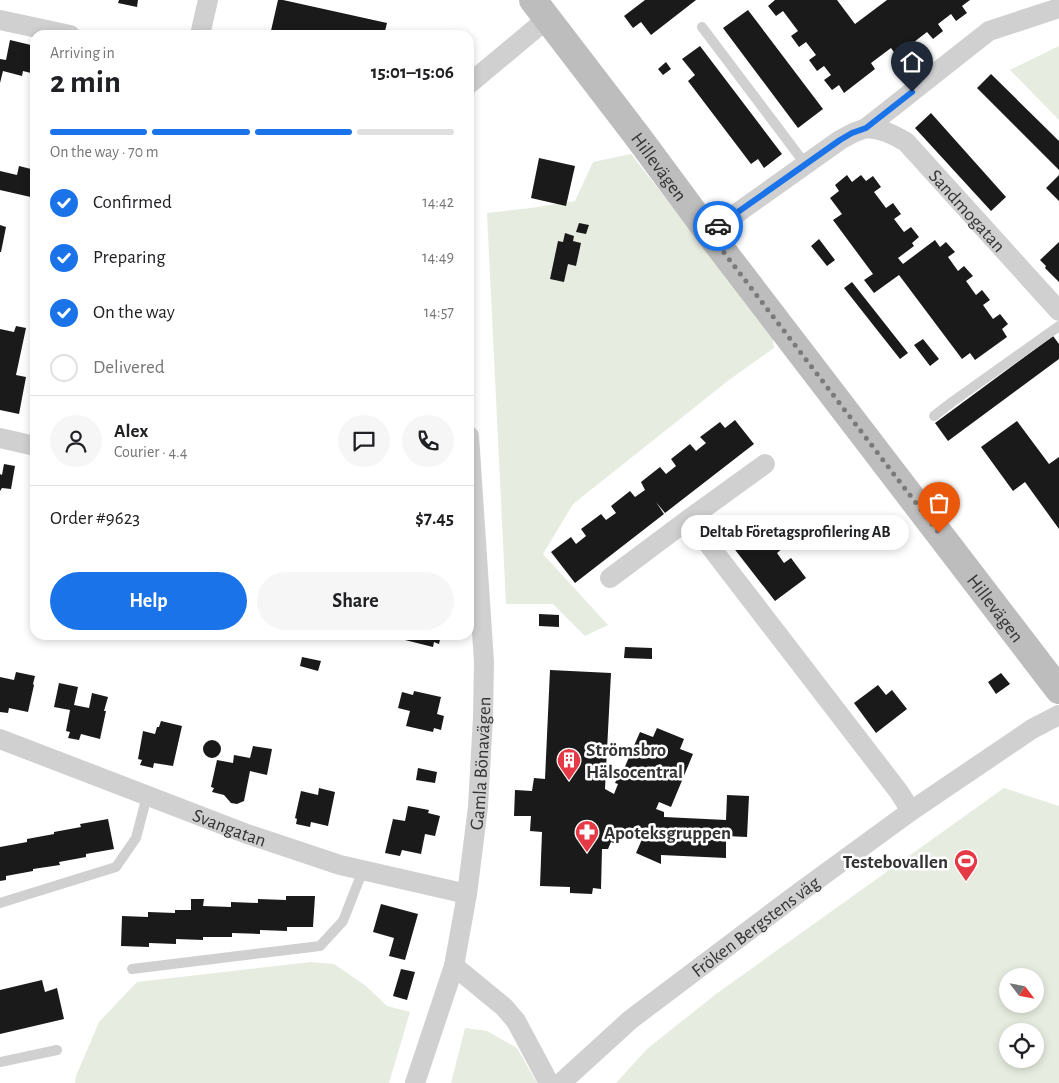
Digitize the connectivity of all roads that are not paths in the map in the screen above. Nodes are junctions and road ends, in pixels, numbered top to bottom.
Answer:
1 (208, 0) edge
2 (1059, 8) edge
3 (540, 9) edge
4 (0, 20) edge
5 (702, 27) dead end
6 (47, 30) edge
7 (201, 30) edge
8 (474, 79) edge
9 (866, 128) junction
10 (806, 165) junction
11 (709, 233) junction
12 (1059, 311) edge
13 (1059, 326) edge
14 (934, 416) dead end
15 (0, 438) edge
16 (30, 445) edge
17 (765, 464) dead end
18 (689, 519) junction
19 (474, 560) edge
20 (610, 578) dead end
21 (1059, 690) edge
22 (1059, 715) edge
23 (0, 739) edge
24 (147, 796) junction
25 (911, 811) junction
26 (363, 870) junction
27 (467, 894) junction
28 (0, 903) edge
29 (454, 966) junction
30 (132, 969) dead end
31 (57, 1050) dead end
32 (0, 1062) edge
33 (415, 1083) edge
34 (549, 1083) edge
35 (561, 1083) edge

1 - 7 street
2 - 9 street
3 - 8 street
3 - 11 street, Hillevägen
4 - 6 street
5 - 10 lane
9 - 10 street
9 - 12 street, Sandmogatan
10 - 11 street
11 - 21 street, Hillevägen
13 - 14 lane
15 - 16 street
17 - 18 street
18 - 20 street
18 - 25 street
19 - 27 street, Gamla Bönavägen
22 - 25 street, Fröken Bergstens väg
23 - 24 street, Svangatan
24 - 26 street, Svangatan
24 - 28 lane
25 - 35 street, Fröken Bergstens väg
26 - 27 street, Svangatan
26 - 30 lane
27 - 29 street, Gamla Bönavägen
29 - 33 street, Gamla Bönavägen
29 - 34 street
31 - 32 lane

